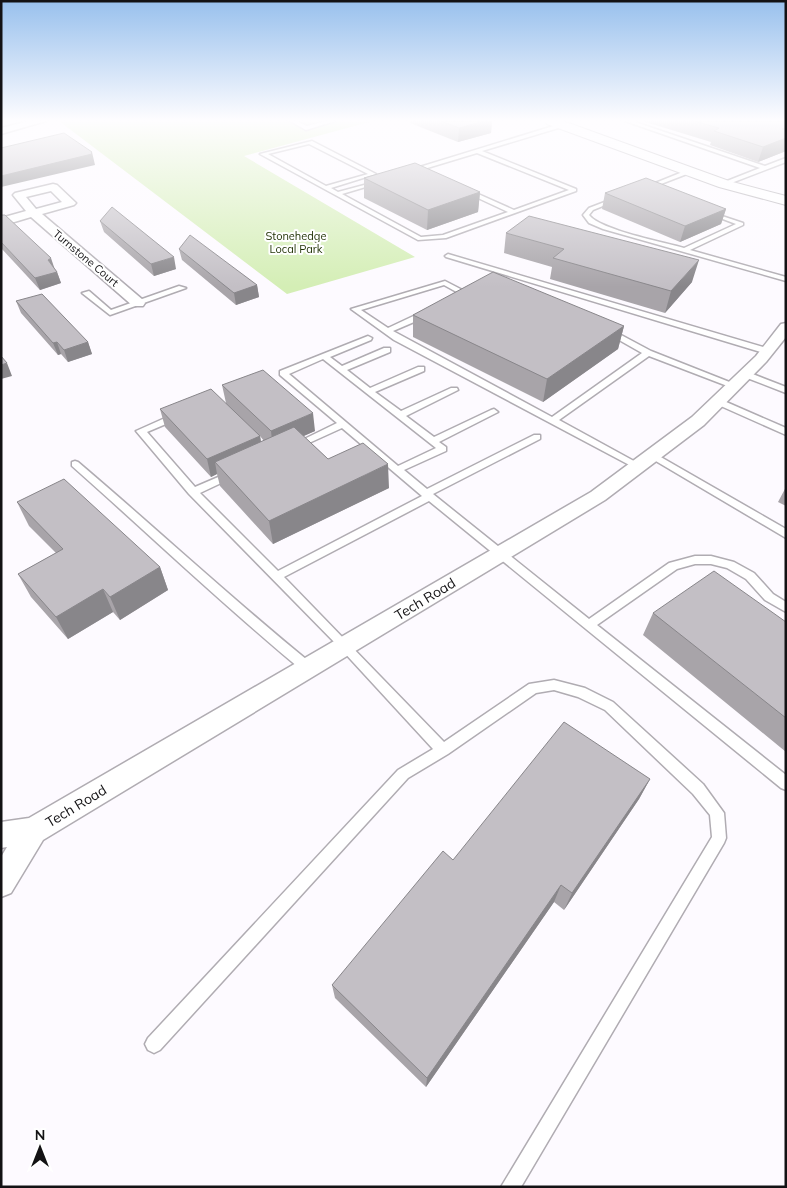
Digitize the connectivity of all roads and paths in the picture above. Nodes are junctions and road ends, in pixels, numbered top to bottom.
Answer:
1 (304, 176) edge
2 (365, 176) edge
3 (540, 176) edge
4 (678, 176) edge
5 (703, 176) edge
6 (743, 176) edge
7 (385, 180) edge
8 (724, 184) junction
9 (325, 188) junction
10 (462, 188) edge
11 (647, 188) junction
12 (639, 191) edge
13 (656, 191) edge
14 (337, 194) junction
15 (760, 194) junction
16 (786, 196) edge
17 (623, 197) edge
18 (786, 201) edge
19 (698, 208) edge
20 (514, 212) junction
21 (1, 222) edge
22 (685, 250) junction
23 (448, 256) dead end
24 (786, 279) edge
25 (182, 288) dead end
26 (86, 293) dead end
27 (459, 299) edge
28 (138, 303) junction
29 (432, 311) edge
30 (596, 325) edge
31 (786, 327) edge
32 (386, 331) junction
33 (368, 338) dead end
34 (387, 350) dead end
35 (767, 350) junction
36 (648, 353) junction
37 (324, 356) junction
38 (341, 369) junction
39 (421, 369) dead end
40 (739, 380) junction
41 (454, 390) dead end
42 (786, 390) edge
43 (368, 391) junction
44 (718, 401) junction
45 (494, 412) dead end
46 (182, 414) edge
47 (400, 416) junction
48 (553, 420) junction
49 (343, 424) junction
50 (786, 432) edge
51 (537, 436) dead end
52 (433, 441) junction
53 (280, 452) edge
54 (645, 460) junction
55 (75, 464) dead end
56 (246, 468) edge
57 (398, 470) junction
58 (194, 492) junction
59 (428, 496) junction
60 (786, 534) edge
61 (500, 554) junction
62 (277, 576) junction
63 (786, 608) edge
64 (589, 625) junction
65 (345, 646) junction
66 (308, 668) junction
67 (443, 750) junction
68 (786, 784) edge
69 (33, 831) junction
70 (1, 835) edge
71 (1, 883) edge
72 (154, 1044) dead end
73 (510, 1187) edge

1 - 9 lane
2 - 9 lane
3 - 20 lane
4 - 11 lane
5 - 8 street
6 - 8 lane
7 - 14 lane
8 - 15 street
9 - 14 lane
10 - 20 lane
11 - 12 lane
11 - 13 lane
14 - 20 lane
15 - 16 street
15 - 18 street
17 - 22 lane
19 - 22 lane
21 - 28 street, Turnstone Court
22 - 24 lane
23 - 35 lane
25 - 28 lane
26 - 28 lane
27 - 32 lane
29 - 32 lane
30 - 36 lane
31 - 35 street, Tech Road
32 - 48 lane
33 - 37 lane
34 - 38 lane
35 - 40 street, Tech Road
36 - 40 lane
36 - 48 lane
37 - 38 lane
37 - 49 lane
38 - 43 lane
39 - 43 lane
40 - 42 lane
40 - 44 street, Tech Road
41 - 47 lane
43 - 47 lane
44 - 50 lane
44 - 54 street, Tech Road
45 - 52 lane
46 - 58 lane
47 - 52 lane
48 - 54 lane
49 - 53 lane
49 - 57 lane
51 - 59 lane
52 - 57 lane
54 - 60 lane
54 - 61 street, Tech Road
55 - 66 lane
56 - 58 lane
57 - 59 lane
58 - 62 lane
59 - 61 lane
59 - 62 lane
61 - 64 lane
61 - 65 street, Tech Road
62 - 65 lane
63 - 64 lane
64 - 68 lane
65 - 66 street, Tech Road
65 - 67 lane
66 - 69 street, Tech Road
67 - 72 lane
67 - 73 lane
69 - 70 street, Tech Road
69 - 71 street, Tech Road

